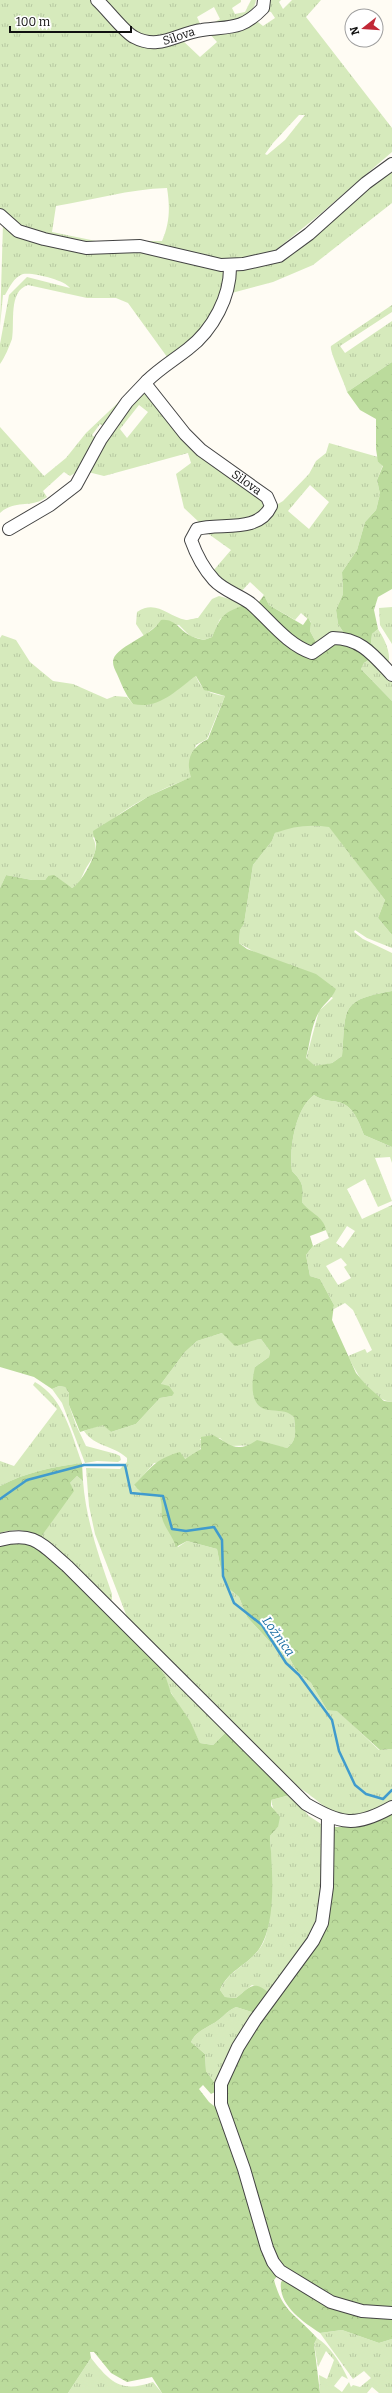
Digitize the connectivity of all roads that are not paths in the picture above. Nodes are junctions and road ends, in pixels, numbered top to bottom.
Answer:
1 (97, 0) edge
2 (264, 0) edge
3 (392, 164) edge
4 (0, 215) edge
5 (230, 264) junction
6 (147, 381) junction
7 (9, 529) dead end
8 (392, 676) edge
9 (0, 1540) edge
10 (392, 1807) edge
11 (328, 1816) junction
12 (392, 2313) edge

1 - 2 street, Silova
3 - 5 street
4 - 5 street
5 - 6 street
6 - 7 street
6 - 8 street, Silova
9 - 11 street
10 - 11 street
11 - 12 street

